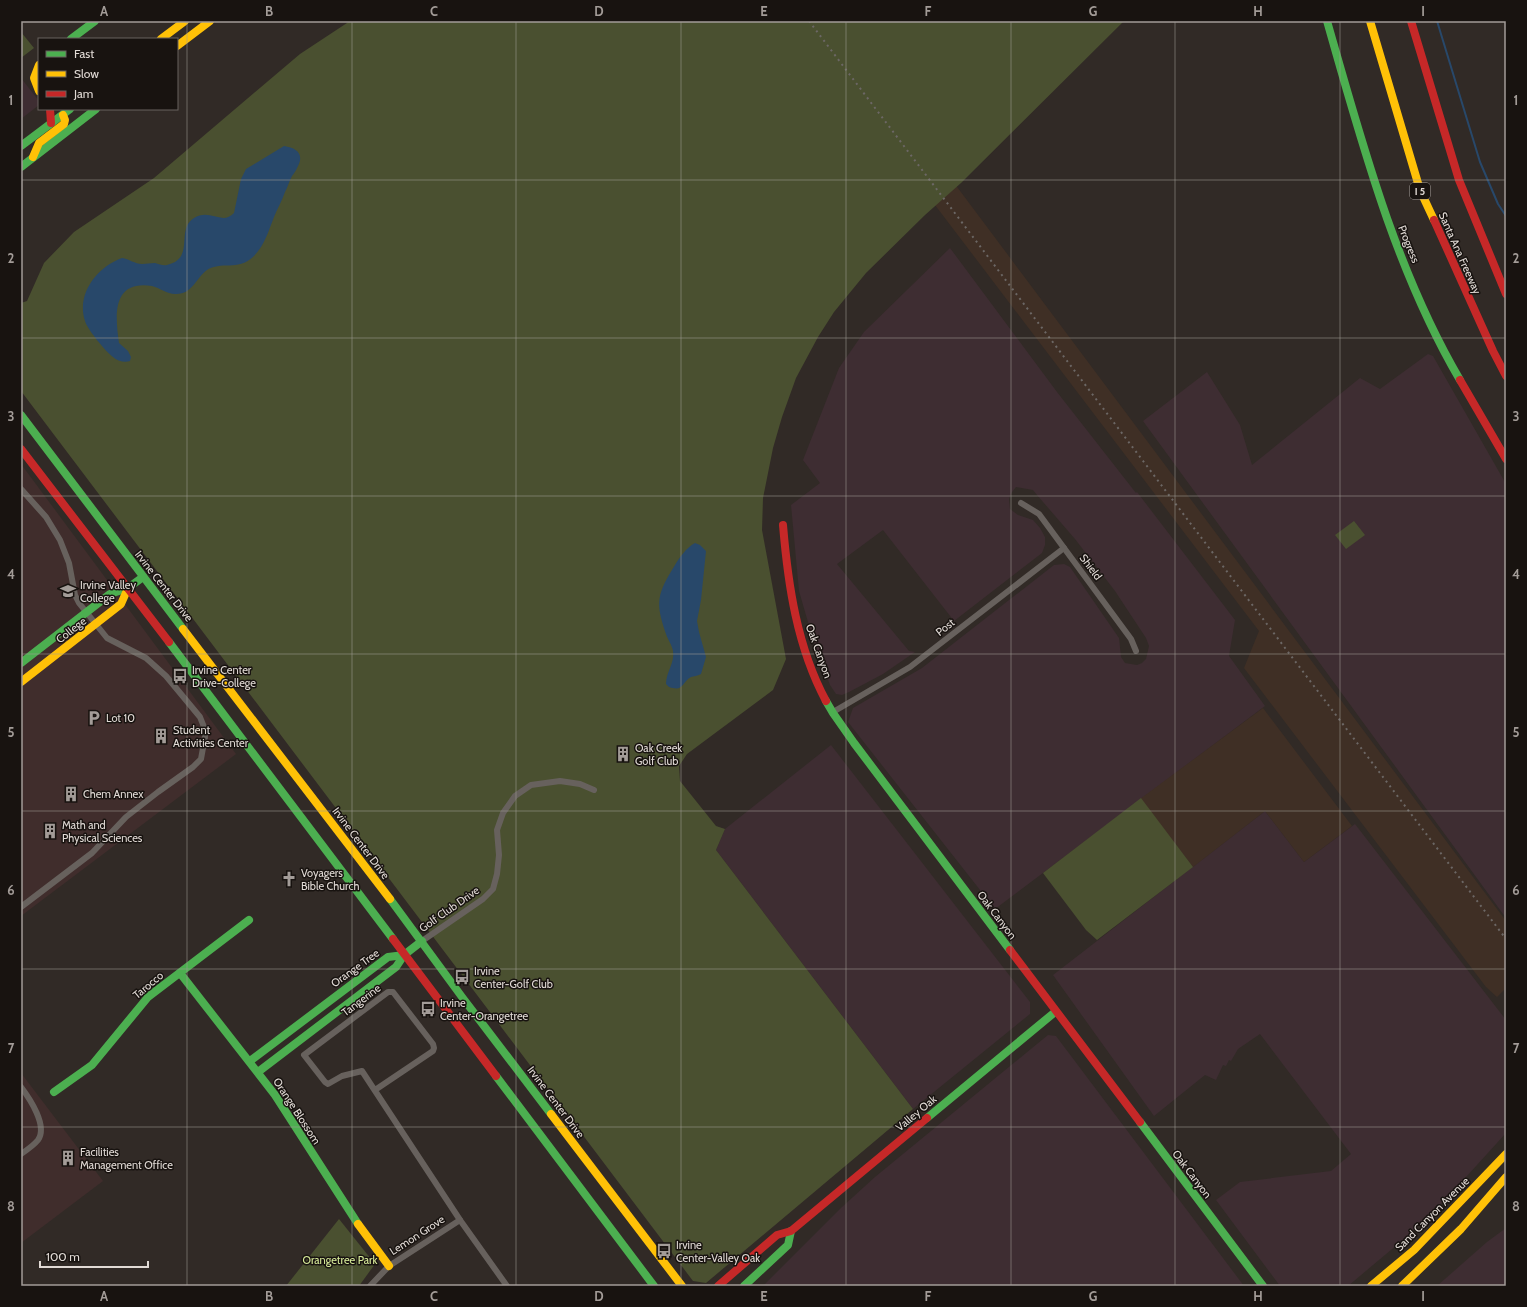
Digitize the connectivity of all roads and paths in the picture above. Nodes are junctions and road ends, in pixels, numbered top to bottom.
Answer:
1 (95, 21) edge
2 (185, 21) edge
3 (210, 21) edge
4 (1327, 21) edge
5 (1370, 21) edge
6 (1411, 21) edge
7 (73, 38) edge
8 (162, 38) edge
9 (178, 45) edge
10 (38, 70) edge
11 (38, 88) edge
12 (50, 110) edge
13 (95, 110) edge
14 (62, 112) edge
15 (51, 123) junction
16 (21, 146) edge
17 (33, 158) junction
18 (21, 167) edge
19 (1478, 228) junction
20 (1506, 274) edge
21 (1506, 294) edge
22 (1506, 376) edge
23 (21, 415) edge
24 (21, 448) edge
25 (1506, 459) edge
26 (21, 489) edge
27 (1021, 503) dead end
28 (783, 525) dead end
29 (1064, 548) junction
30 (143, 577) junction
31 (128, 588) junction
32 (86, 612) junction
33 (96, 624) junction
34 (1136, 651) dead end
35 (21, 663) edge
36 (21, 682) edge
37 (833, 712) junction
38 (594, 790) dead end
39 (21, 907) edge
40 (249, 920) dead end
41 (422, 941) junction
42 (404, 955) junction
43 (180, 973) junction
44 (1055, 1012) junction
45 (250, 1061) junction
46 (258, 1072) junction
47 (21, 1087) edge
48 (375, 1090) junction
49 (54, 1092) dead end
50 (21, 1154) edge
51 (1506, 1154) edge
52 (1506, 1177) edge
53 (460, 1220) junction
54 (791, 1231) junction
55 (389, 1266) junction
56 (1405, 1285) edge
57 (370, 1286) edge
58 (507, 1286) edge
59 (654, 1286) edge
60 (682, 1286) edge
61 (718, 1286) edge
62 (744, 1286) edge
63 (1263, 1286) edge
64 (1371, 1286) edge

1 - 7 main road
2 - 8 main road
3 - 9 main road
4 - 25 main road, Progress
5 - 22 main road, Santa Ana Freeway / I 5
6 - 19 main road
10 - 11 main road
12 - 15 main road
13 - 17 main road
14 - 15 main road
14 - 17 main road
15 - 16 main road
17 - 18 main road
19 - 20 main road
19 - 21 main road
23 - 30 main road, Irvine Center Drive
24 - 31 main road
26 - 32 street
27 - 29 street, Shield
28 - 37 main road, Oak Canyon
29 - 34 street, Shield
29 - 37 street, Post
30 - 31 main road, College
30 - 41 main road, Irvine Center Drive
31 - 32 main road, College
31 - 33 main road, College
31 - 42 main road
32 - 33 street
32 - 35 main road, College
33 - 36 main road, College
33 - 39 street
37 - 44 main road, Oak Canyon
38 - 41 street, Golf Club Drive
40 - 43 main road, Tarocco
41 - 42 main road, Golf Club Drive
41 - 60 main road, Irvine Center Drive
42 - 45 main road, Orange Tree
42 - 46 main road
42 - 59 main road
43 - 45 main road, Orange Blossom
43 - 49 main road, Tarocco
44 - 54 main road, Valley Oak
44 - 63 main road, Oak Canyon
45 - 46 main road, Orange Blossom
46 - 55 main road, Orange Blossom
47 - 50 street
48 - 48 street, Tangerine
48 - 53 street, Tangerine
51 - 64 main road, Sand Canyon Avenue
52 - 56 main road
53 - 55 street, Lemon Grove
53 - 58 street, Tangerine
54 - 61 main road, Valley Oak
54 - 62 main road, Valley Oak
55 - 57 street, Lemon Grove

